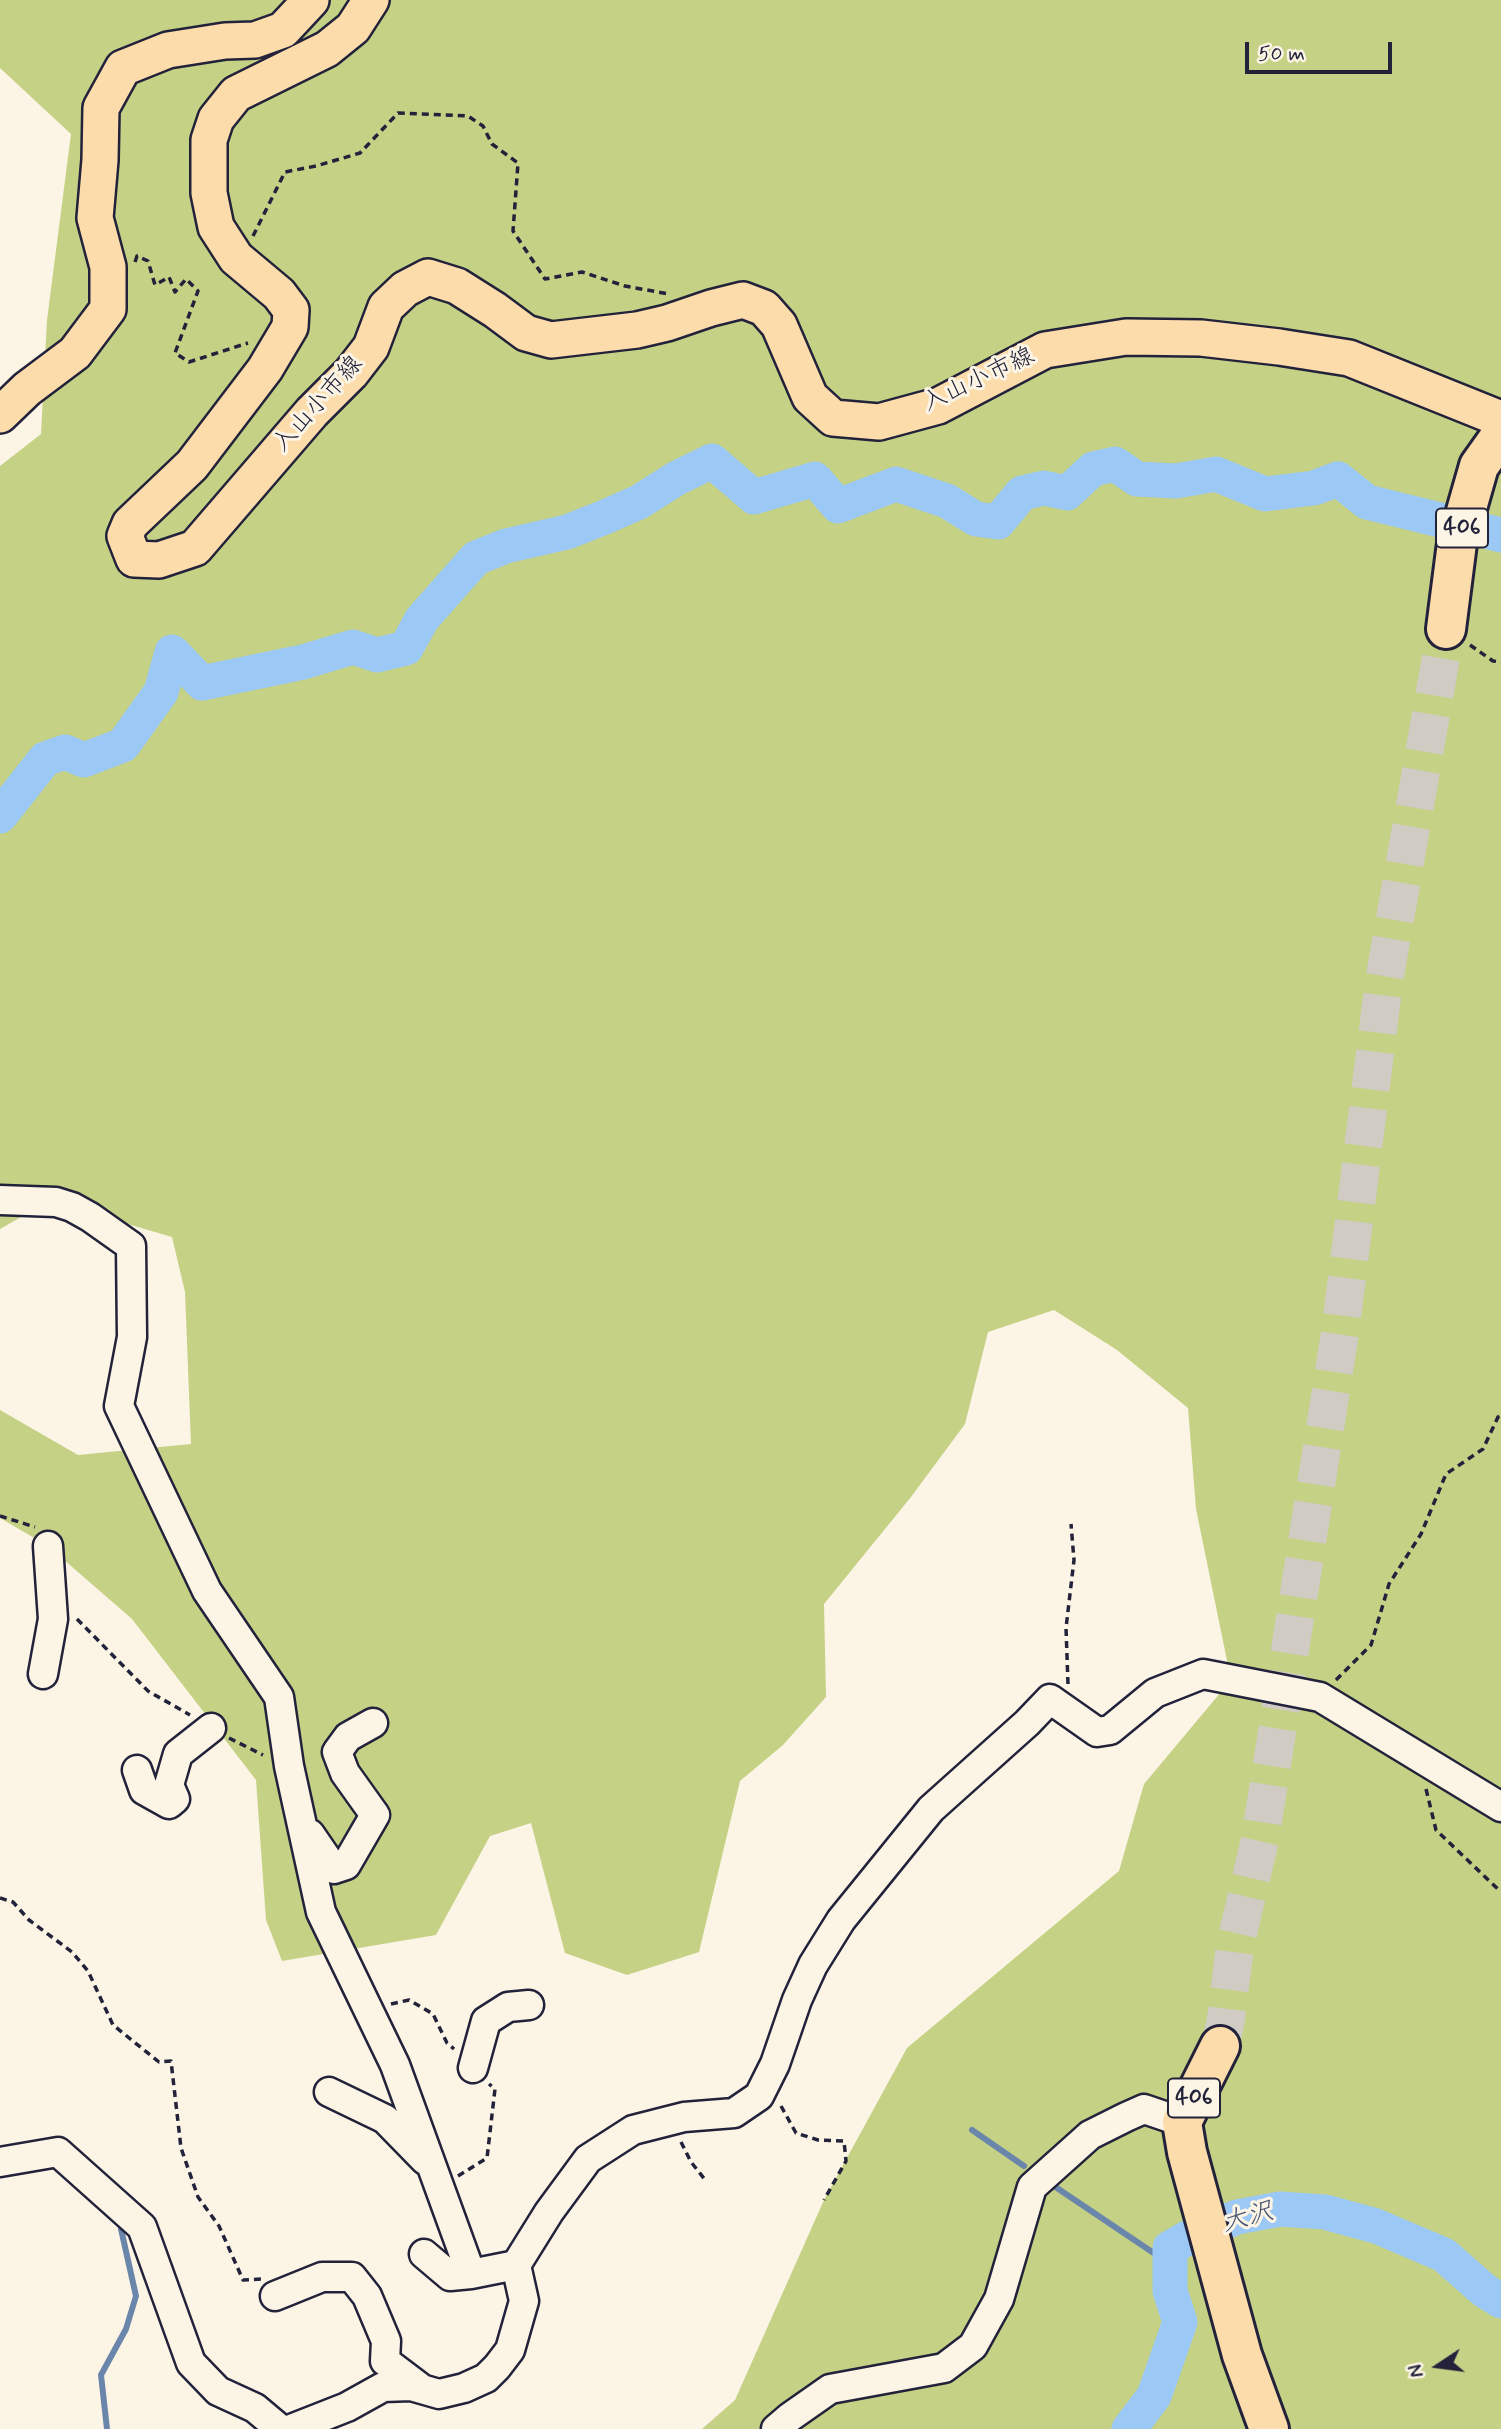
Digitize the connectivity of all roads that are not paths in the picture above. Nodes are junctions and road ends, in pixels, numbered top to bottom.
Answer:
1 (312, 0) edge
2 (371, 0) edge
3 (0, 415) edge
4 (1501, 419) edge
5 (1501, 435) edge
6 (1446, 629) tunnel mouth
7 (0, 1200) edge
8 (48, 1546) road end
9 (43, 1674) dead end
10 (373, 1723) dead end
11 (211, 1728) road end
12 (137, 1770) dead end
13 (1501, 1807) edge
14 (301, 1820) junction
15 (529, 2004) dead end
16 (1220, 2046) tunnel mouth
17 (473, 2068) dead end
18 (329, 2092) dead end
19 (1185, 2137) junction
20 (0, 2162) edge
21 (431, 2167) junction
22 (424, 2254) dead end
23 (516, 2264) junction
24 (471, 2274) junction
25 (269, 2288) road end
26 (422, 2389) junction
27 (280, 2429) edge
28 (291, 2429) edge
29 (776, 2429) edge
30 (1269, 2429) edge

1 - 3 main road
2 - 4 main road, 入山小市線
5 - 6 highway, 406
7 - 14 street
8 - 9 street
10 - 14 street
11 - 12 street
13 - 23 street
14 - 21 street
15 - 17 street
16 - 19 highway, 406
18 - 21 street
19 - 29 street
19 - 30 highway, 406
20 - 27 street
21 - 24 street
22 - 24 street
23 - 24 street
23 - 26 street
25 - 26 street
26 - 28 street

